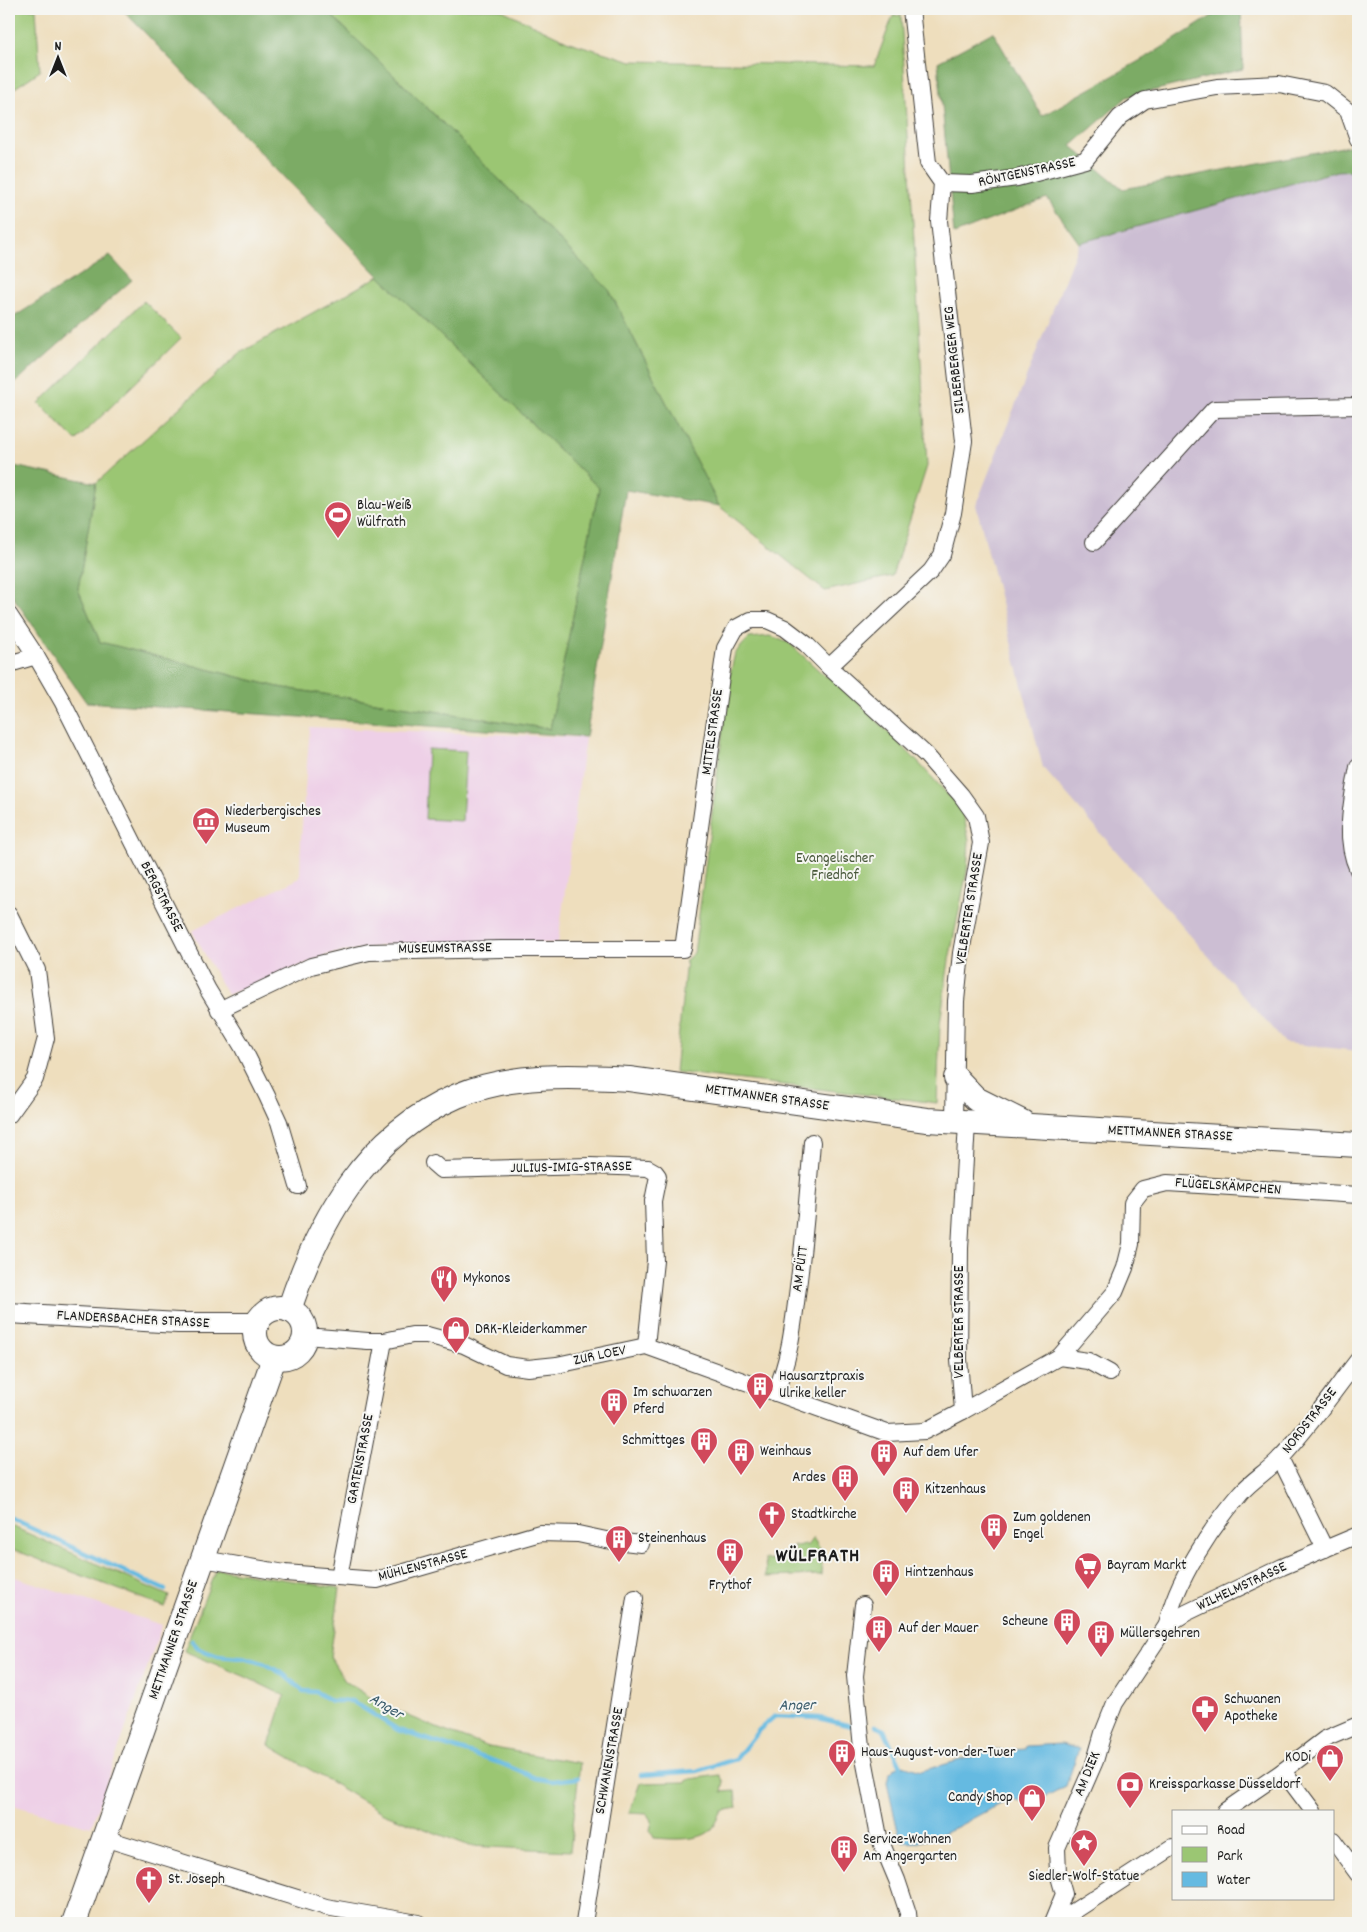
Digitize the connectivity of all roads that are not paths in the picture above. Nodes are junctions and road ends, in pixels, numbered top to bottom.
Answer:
1 (911, 9) edge
2 (1358, 139) edge
3 (942, 184) junction
4 (1358, 406) edge
5 (1094, 542) dead end
6 (9, 615) edge
7 (36, 656) junction
8 (9, 664) edge
9 (828, 667) junction
10 (1358, 767) edge
11 (1358, 870) edge
12 (9, 914) edge
13 (684, 949) joint
14 (219, 1010) junction
15 (956, 1078) junction
16 (9, 1114) edge
17 (960, 1122) junction
18 (1030, 1126) junction
19 (812, 1142) dead end
20 (1358, 1145) edge
21 (433, 1163) dead end
22 (298, 1186) dead end
23 (1358, 1195) edge
24 (289, 1310) junction
25 (9, 1313) edge
26 (257, 1323) junction
27 (305, 1336) junction
28 (384, 1341) junction
29 (646, 1346) junction
30 (1059, 1357) junction
31 (274, 1358) junction
32 (1358, 1360) edge
33 (1110, 1373) dead end
34 (775, 1393) junction
35 (963, 1411) junction
36 (1280, 1458) junction
37 (1358, 1535) edge
38 (641, 1544) dead end
39 (1324, 1549) junction
40 (203, 1559) junction
41 (339, 1577) junction
42 (635, 1598) dead end
43 (863, 1605) dead end
44 (1167, 1625) junction
45 (1144, 1661) joint
46 (1358, 1725) edge
47 (1284, 1771) junction
48 (1226, 1810) edge
49 (1311, 1810) edge
50 (104, 1838) junction
51 (1334, 1841) edge
52 (1172, 1848) edge
53 (1358, 1874) edge
54 (1064, 1894) junction
55 (1088, 1903) junction
56 (74, 1923) edge
57 (418, 1923) edge
58 (584, 1923) edge
59 (909, 1923) edge
60 (1052, 1923) edge
61 (1056, 1923) edge

1 - 3 street
2 - 3 street, RÖNTGENSTRASSE
3 - 9 street, SILBERBERGER WEG
4 - 5 street
6 - 7 street, BERGSTRASSE
7 - 8 street
7 - 14 street, BERGSTRASSE
9 - 13 street, MITTELSTRASSE
9 - 15 street, VELBERTER STRASSE
10 - 11 street
12 - 16 street
13 - 14 street, MUSEUMSTRASSE
14 - 22 street, BERGSTRASSE
15 - 17 street, VELBERTER STRASSE
15 - 18 main road
17 - 18 main road, METTMANNER STRASSE
17 - 24 main road, METTMANNER STRASSE
17 - 35 street, VELBERTER STRASSE
18 - 20 main road, METTMANNER STRASSE
19 - 34 street, AM PÜTT
21 - 29 street, JULIUS-IMIG-STRASSE
23 - 30 street, FLÜGELSKÄMPCHEN
24 - 26 main road
24 - 27 main road
25 - 26 street, FLANDERSBACHER STRASSE
26 - 31 main road
27 - 28 street, ZUR LOEV
27 - 31 main road
28 - 29 street, ZUR LOEV
28 - 41 street, GARTENSTRASSE
29 - 34 street, ZUR LOEV
30 - 33 street
30 - 35 street, FLÜGELSKÄMPCHEN
31 - 40 main road, METTMANNER STRASSE
32 - 36 street, NORDSTRASSE
34 - 35 street, ZUR LOEV
36 - 39 street, NORDSTRASSE
36 - 44 street, NORDSTRASSE
37 - 39 street, WILHELMSTRASSE
38 - 41 street, MÜHLENSTRASSE
39 - 44 street, WILHELMSTRASSE
40 - 41 street, MÜHLENSTRASSE
40 - 50 main road, METTMANNER STRASSE
42 - 58 street, SCHWANENSTRASSE
43 - 59 street
44 - 45 street, WILHELMSTRASSE
45 - 54 street, AM DIEK
46 - 47 street
47 - 48 street
47 - 49 street
50 - 56 main road, METTMANNER STRASSE
50 - 57 street
51 - 53 street
52 - 55 street
54 - 55 street
54 - 60 street
55 - 61 street

